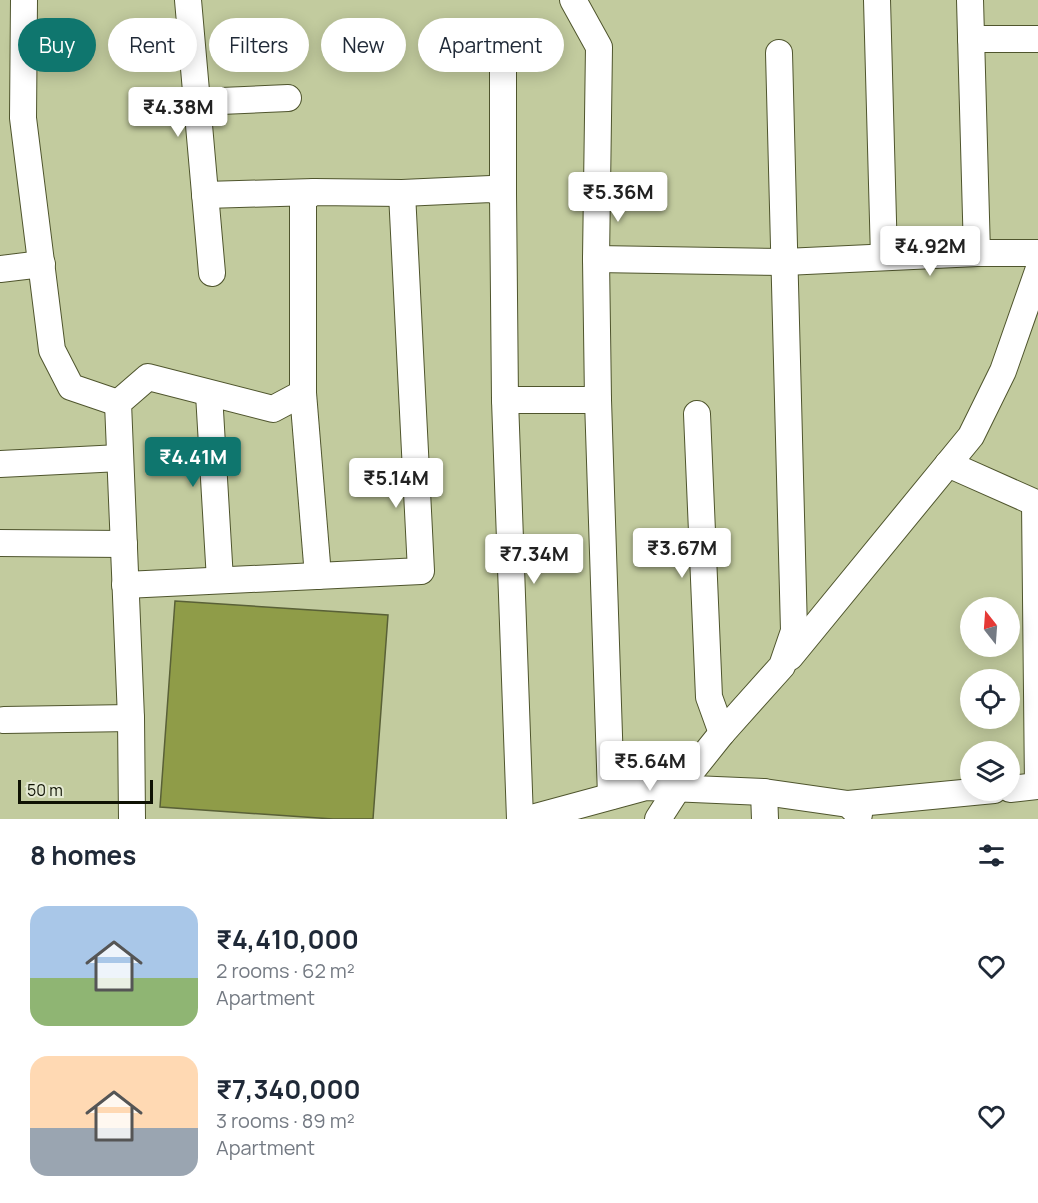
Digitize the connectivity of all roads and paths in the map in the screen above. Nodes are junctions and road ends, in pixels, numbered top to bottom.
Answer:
1 (24, 0) edge
2 (188, 0) edge
3 (573, 0) edge
4 (877, 0) edge
5 (970, 0) edge
6 (971, 39) junction
7 (1038, 39) edge
8 (779, 54) dead end
9 (503, 72) edge
10 (288, 98) dead end
11 (197, 102) junction
12 (150, 104) dead end
13 (314, 192) junction
14 (402, 193) junction
15 (503, 194) junction
16 (205, 195) junction
17 (977, 253) junction
18 (1038, 253) edge
19 (884, 257) junction
20 (596, 259) junction
21 (785, 262) junction
22 (42, 264) junction
23 (0, 269) edge
24 (1038, 271) edge
25 (212, 273) dead end
26 (303, 393) junction
27 (209, 394) junction
28 (505, 400) junction
29 (598, 400) junction
30 (118, 403) junction
31 (697, 414) dead end
32 (120, 458) junction
33 (0, 464) edge
34 (948, 464) junction
35 (1036, 503) edge
36 (0, 543) edge
37 (124, 544) junction
38 (318, 576) junction
39 (220, 580) junction
40 (125, 585) junction
41 (782, 666) junction
42 (131, 718) junction
43 (4, 720) dead end
44 (722, 733) junction
45 (1038, 786) edge
46 (678, 788) junction
47 (1020, 788) edge
48 (764, 792) junction
49 (960, 795) edge
50 (611, 796) junction
51 (853, 812) edge
52 (132, 819) edge
53 (520, 819) edge
54 (528, 819) edge
55 (658, 819) edge
56 (765, 819) edge

1 - 22 street
2 - 11 street
3 - 20 street
4 - 19 street
5 - 6 street
6 - 7 street
6 - 17 street
8 - 21 street
9 - 15 street
10 - 11 street
11 - 12 street
11 - 16 street
13 - 14 street
13 - 16 street
13 - 26 street
14 - 15 street
14 - 38 street
15 - 28 street
16 - 25 street
17 - 18 street
17 - 19 street
19 - 21 street
20 - 21 street
20 - 29 street
21 - 41 street
22 - 23 street
22 - 30 street
24 - 34 street
26 - 27 street
26 - 38 street
27 - 30 street
27 - 39 street
28 - 29 street
28 - 53 street
29 - 50 street
30 - 32 street
31 - 44 street
32 - 33 street
32 - 37 street
34 - 35 street
34 - 41 street
35 - 45 street
36 - 37 street
37 - 40 street
38 - 39 street
39 - 40 street
40 - 42 street
41 - 44 street
42 - 43 street
42 - 52 street
44 - 46 street
45 - 47 street
46 - 48 street
46 - 50 street
46 - 55 street
48 - 51 street
48 - 56 street
49 - 51 street
50 - 54 street

